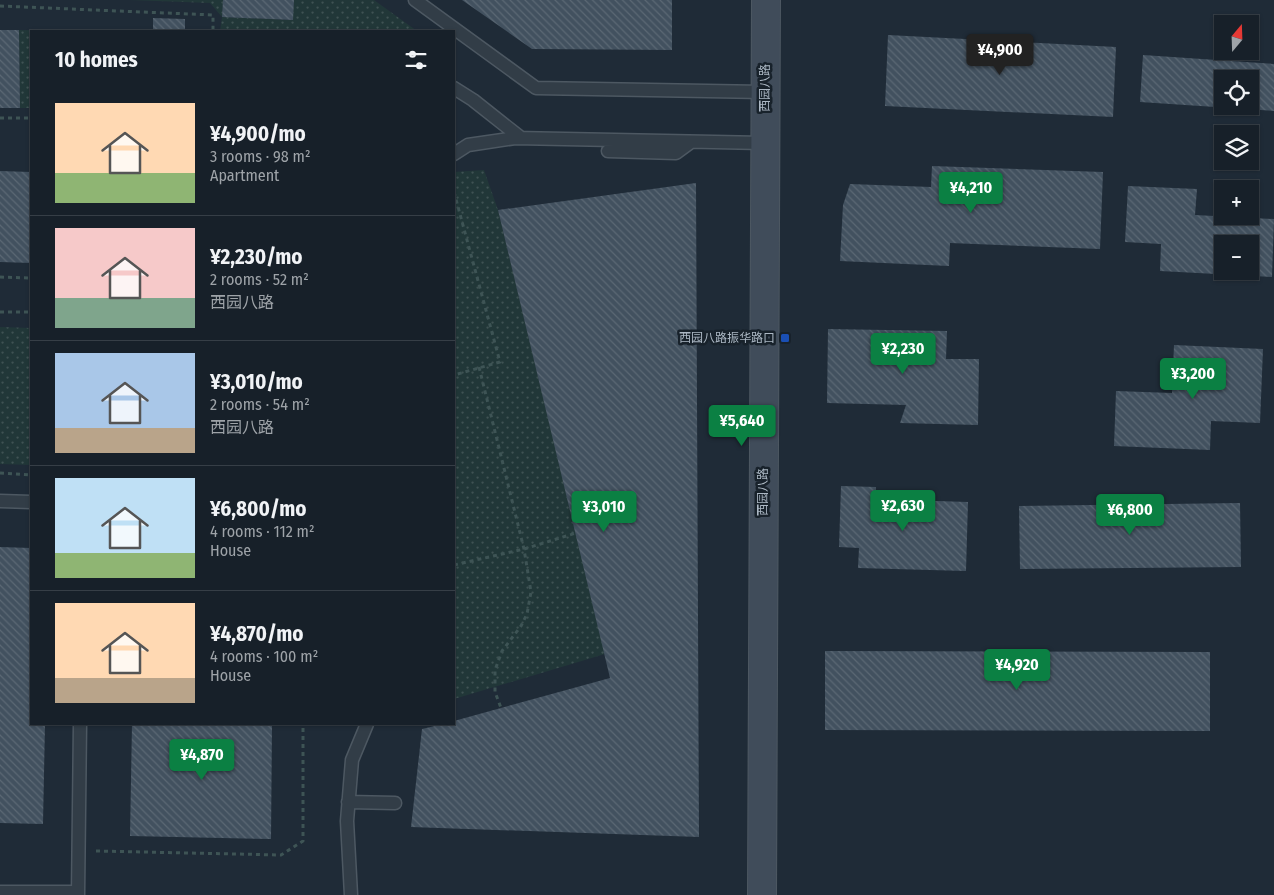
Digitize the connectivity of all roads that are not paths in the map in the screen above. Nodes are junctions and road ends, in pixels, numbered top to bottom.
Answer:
1 (415, 0) edge
2 (766, 0) edge
3 (455, 89) edge
4 (765, 92) junction
5 (521, 138) junction
6 (691, 142) junction
7 (764, 143) junction
8 (608, 151) dead end
9 (455, 153) edge
10 (0, 501) edge
11 (30, 502) edge
12 (80, 725) edge
13 (367, 725) edge
14 (348, 802) junction
15 (395, 803) dead end
16 (0, 892) edge
17 (78, 894) edge
18 (350, 895) edge
19 (762, 895) edge

1 - 4 lane
2 - 4 street, 西园八路
3 - 5 lane
4 - 7 street, 西园八路
5 - 6 lane
5 - 9 lane
6 - 7 lane
6 - 8 lane
7 - 19 street, 西园八路
10 - 11 lane
12 - 17 lane
13 - 14 lane
14 - 15 lane
14 - 18 lane
16 - 17 lane

